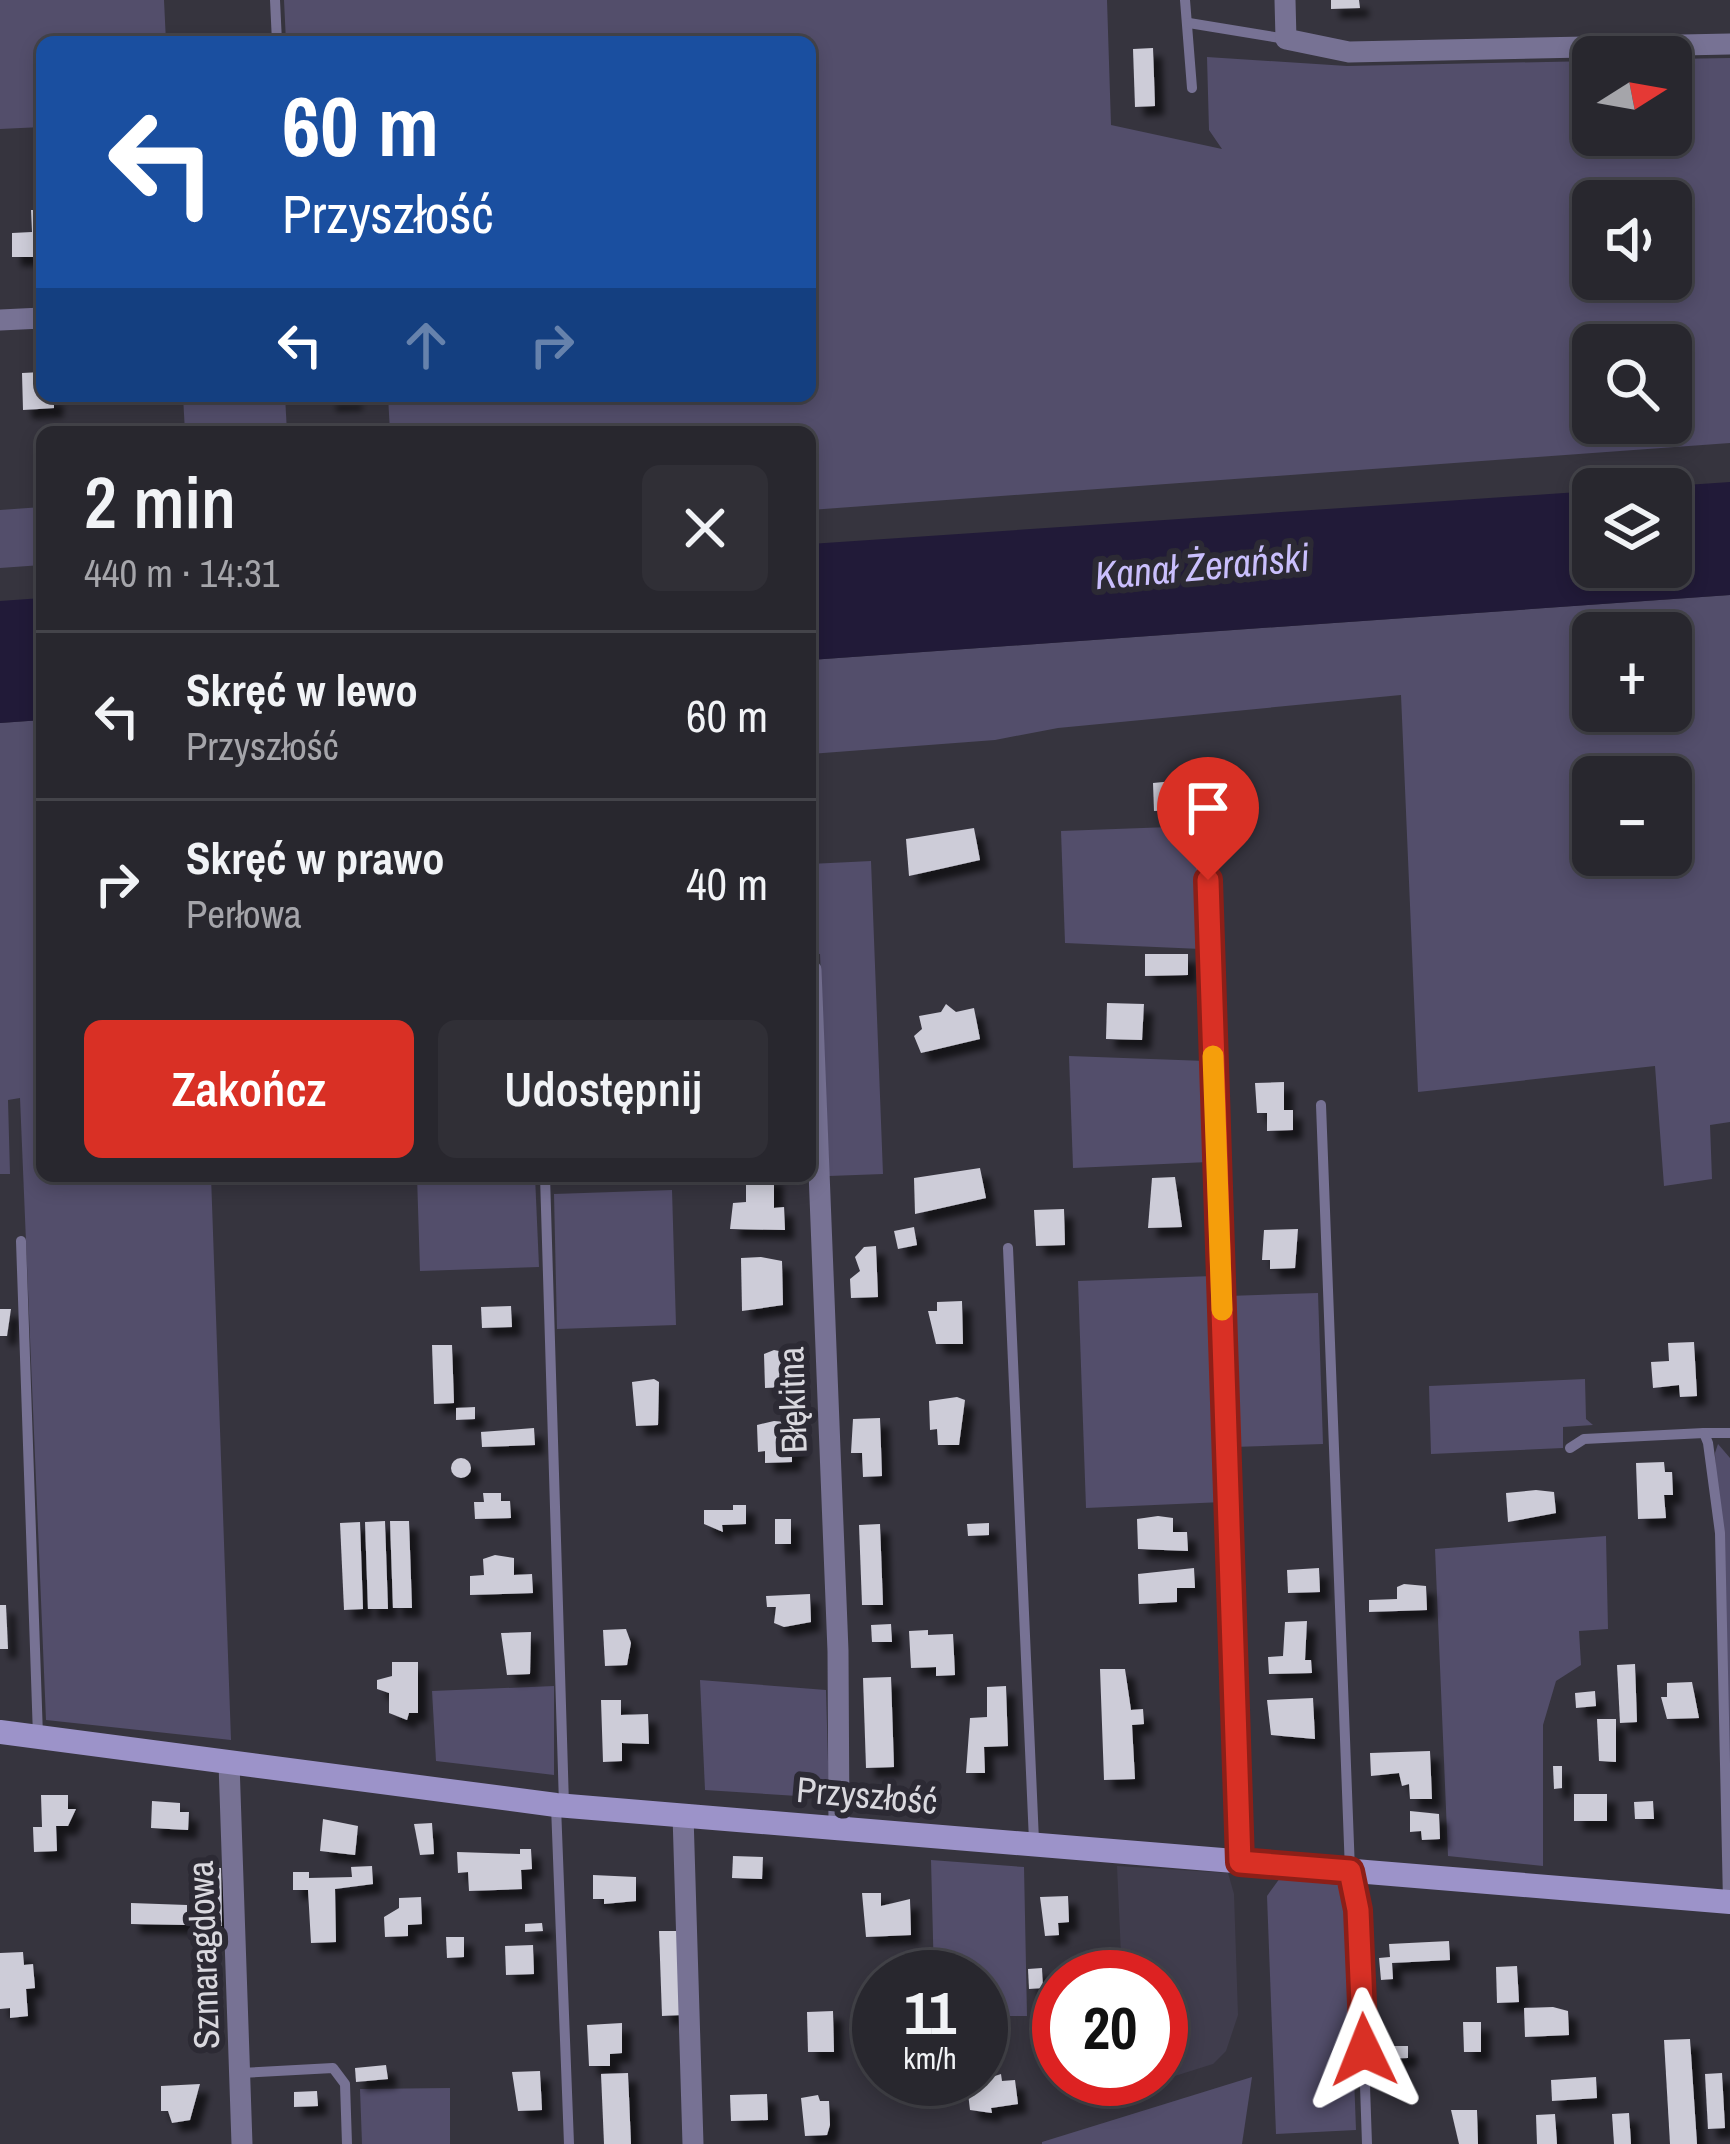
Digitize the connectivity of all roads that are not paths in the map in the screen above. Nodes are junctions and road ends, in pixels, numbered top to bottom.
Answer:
1 (275, 0) edge
2 (1185, 0) edge
3 (1286, 0) edge
4 (1189, 23) junction
5 (277, 36) edge
6 (1286, 39) junction
7 (1730, 44) edge
8 (1192, 88) dead end
9 (36, 318) edge
10 (0, 320) edge
11 (1206, 834) dead end
12 (816, 1096) edge
13 (1321, 1105) dead end
14 (545, 1182) edge
15 (21, 1241) dead end
16 (1008, 1248) dead end
17 (1703, 1433) junction
18 (1730, 1433) edge
19 (1570, 1448) dead end
20 (0, 1732) edge
21 (38, 1736) junction
22 (230, 1763) junction
23 (560, 1805) junction
24 (683, 1815) junction
25 (838, 1828) junction
26 (1034, 1845) junction
27 (1240, 1862) junction
28 (1350, 1871) junction
29 (1729, 1902) edge
30 (240, 2073) junction
31 (242, 2144) edge
32 (347, 2144) edge
33 (569, 2144) edge
34 (693, 2144) edge
35 (1367, 2144) edge

1 - 5 lane
2 - 4 lane
3 - 6 street
4 - 6 lane
4 - 8 lane
6 - 7 street
9 - 10 street
11 - 27 street
12 - 25 street, Błękitna
13 - 28 lane
14 - 23 lane
15 - 21 lane
16 - 26 lane
17 - 18 lane
17 - 19 lane
17 - 29 lane
20 - 21 street, Przyszłość
21 - 22 street, Przyszłość
22 - 23 street, Przyszłość
22 - 30 street, Szmaragdowa
23 - 24 street, Przyszłość
23 - 33 lane
24 - 25 street, Przyszłość
24 - 34 street
25 - 26 street, Przyszłość
26 - 27 street, Przyszłość
27 - 28 street, Przyszłość
28 - 29 street, Przyszłość
28 - 35 lane
30 - 31 street, Szmaragdowa
30 - 32 lane

